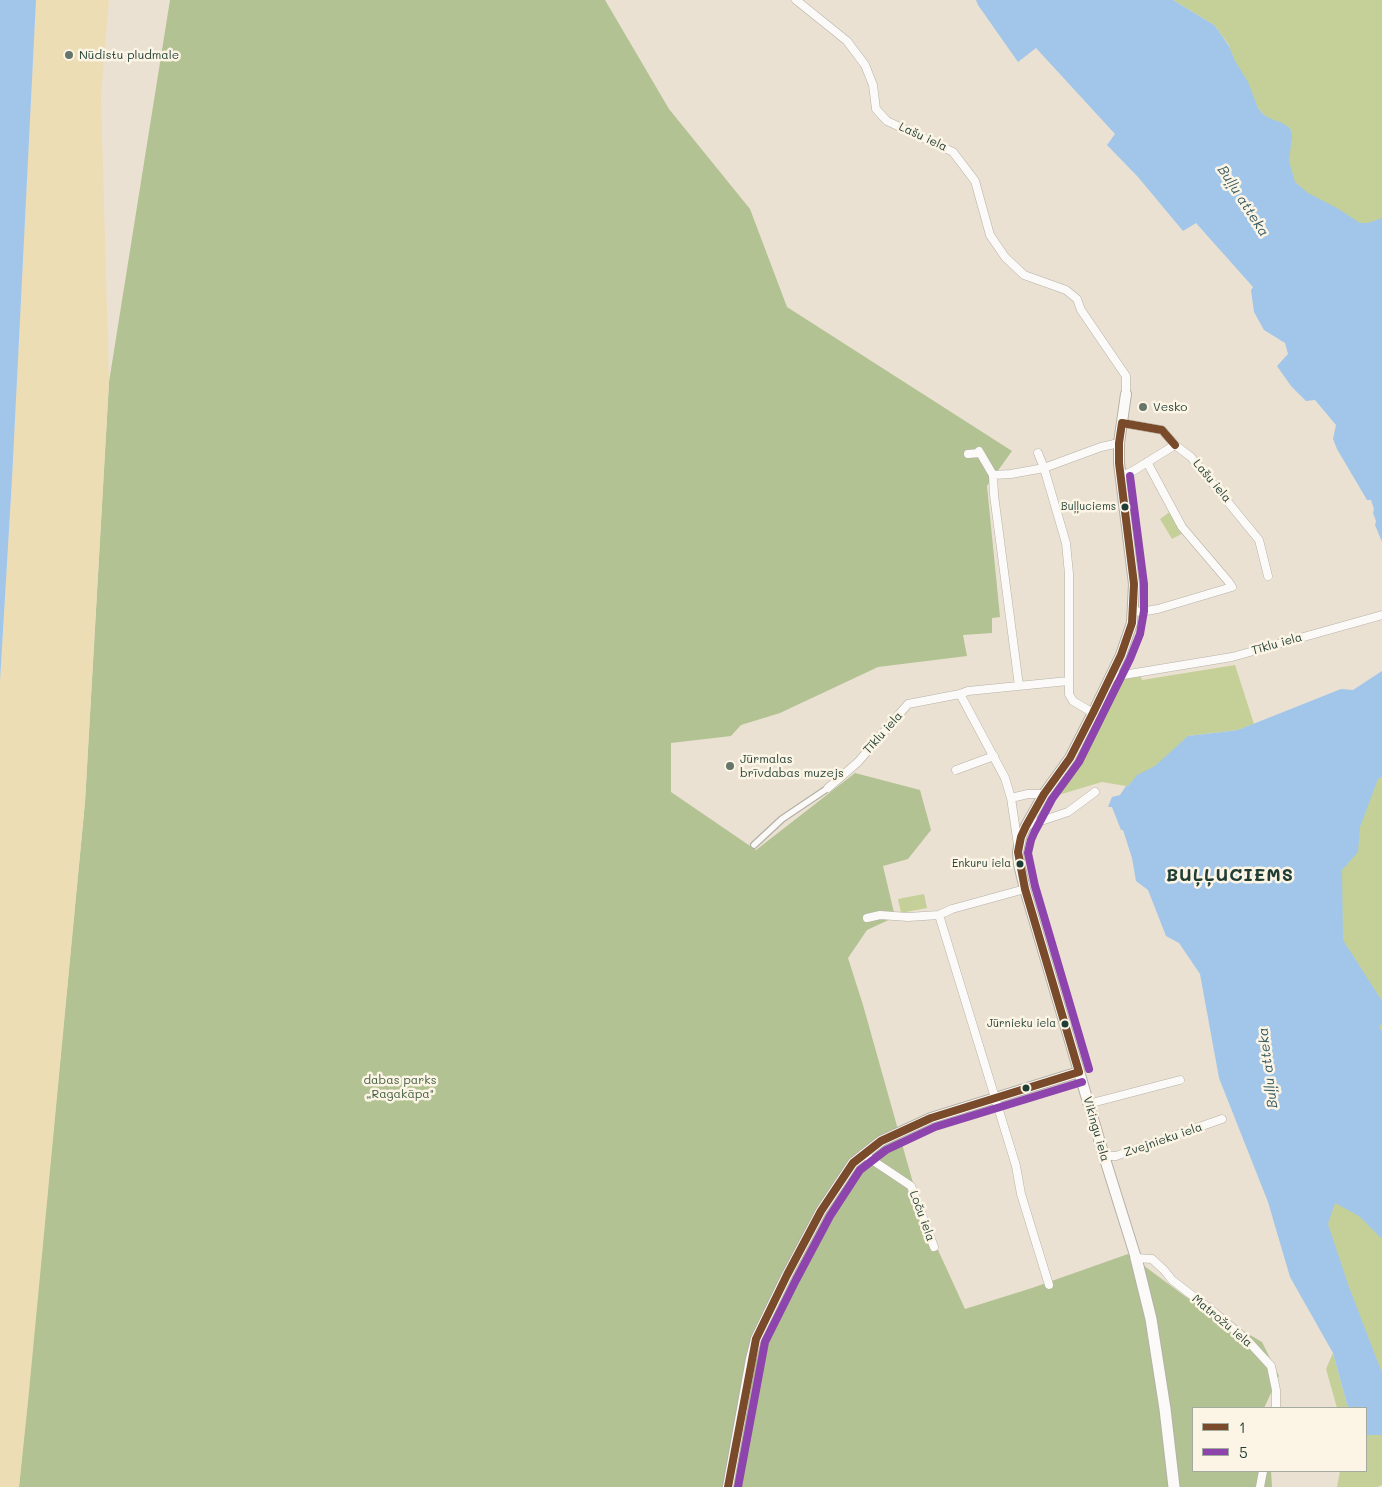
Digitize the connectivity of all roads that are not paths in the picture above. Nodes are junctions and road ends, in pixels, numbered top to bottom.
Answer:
1 (796, 0) edge
2 (1126, 394) joint
3 (1122, 423) junction
4 (1119, 443) junction
5 (1175, 445) junction
6 (1038, 453) dead end
7 (968, 454) dead end
8 (1147, 462) junction
9 (1044, 468) junction
10 (993, 475) junction
11 (1120, 477) junction
12 (1268, 576) dead end
13 (1134, 610) junction
14 (1382, 615) edge
15 (1111, 676) junction
16 (1068, 681) junction
17 (1019, 686) junction
18 (960, 694) junction
19 (1093, 713) junction
20 (994, 756) junction
21 (956, 770) dead end
22 (828, 788) joint
23 (1095, 792) dead end
24 (1044, 794) junction
25 (1011, 798) junction
26 (1026, 826) junction
27 (754, 845) dead end
28 (1018, 852) junction
29 (1025, 889) junction
30 (939, 915) junction
31 (867, 918) dead end
32 (1079, 1072) junction
33 (1180, 1080) dead end
34 (995, 1099) junction
35 (1088, 1104) junction
36 (1222, 1119) dead end
37 (863, 1154) junction
38 (1104, 1156) junction
39 (934, 1247) dead end
40 (1136, 1258) junction
41 (1049, 1286) dead end
42 (1276, 1407) edge
43 (1263, 1472) edge
44 (728, 1487) edge
45 (1174, 1487) edge
46 (1260, 1487) edge

1 - 2 street, Lašu iela
2 - 3 street, Lašu iela
3 - 4 street, Lašu iela
3 - 5 street, Lašu iela
4 - 9 street
4 - 11 street, Lašu iela
5 - 8 street
5 - 12 street, Lašu iela
6 - 9 street
7 - 10 street
8 - 11 street
8 - 13 street
9 - 10 street
9 - 16 street
10 - 17 street
11 - 13 street, Lašu iela
13 - 15 street, Lašu iela
14 - 15 street, Tīklu iela
15 - 19 street, Vikingu iela
16 - 17 street, Tīklu iela
16 - 19 street
17 - 18 street, Tīklu iela
18 - 20 street
18 - 22 street, Tīklu iela
19 - 24 street, Vikingu iela
20 - 21 street
20 - 25 street
22 - 27 street, Tīklu iela
23 - 26 street
24 - 25 street
24 - 26 street, Vikingu iela
25 - 28 street
26 - 28 street, Vikingu iela
28 - 29 street, Vikingu iela
29 - 30 street
29 - 32 street, Vikingu iela
30 - 31 street
30 - 34 street
32 - 34 street
32 - 35 street, Vikingu iela
33 - 35 street
34 - 37 street
34 - 41 street
35 - 38 street, Vikingu iela
36 - 38 street, Zvejnieku iela
37 - 39 street, Loču iela
37 - 44 street
38 - 40 street, Vikingu iela
40 - 42 street, Matrožu iela
40 - 45 main road, Vikingu iela
43 - 46 street

